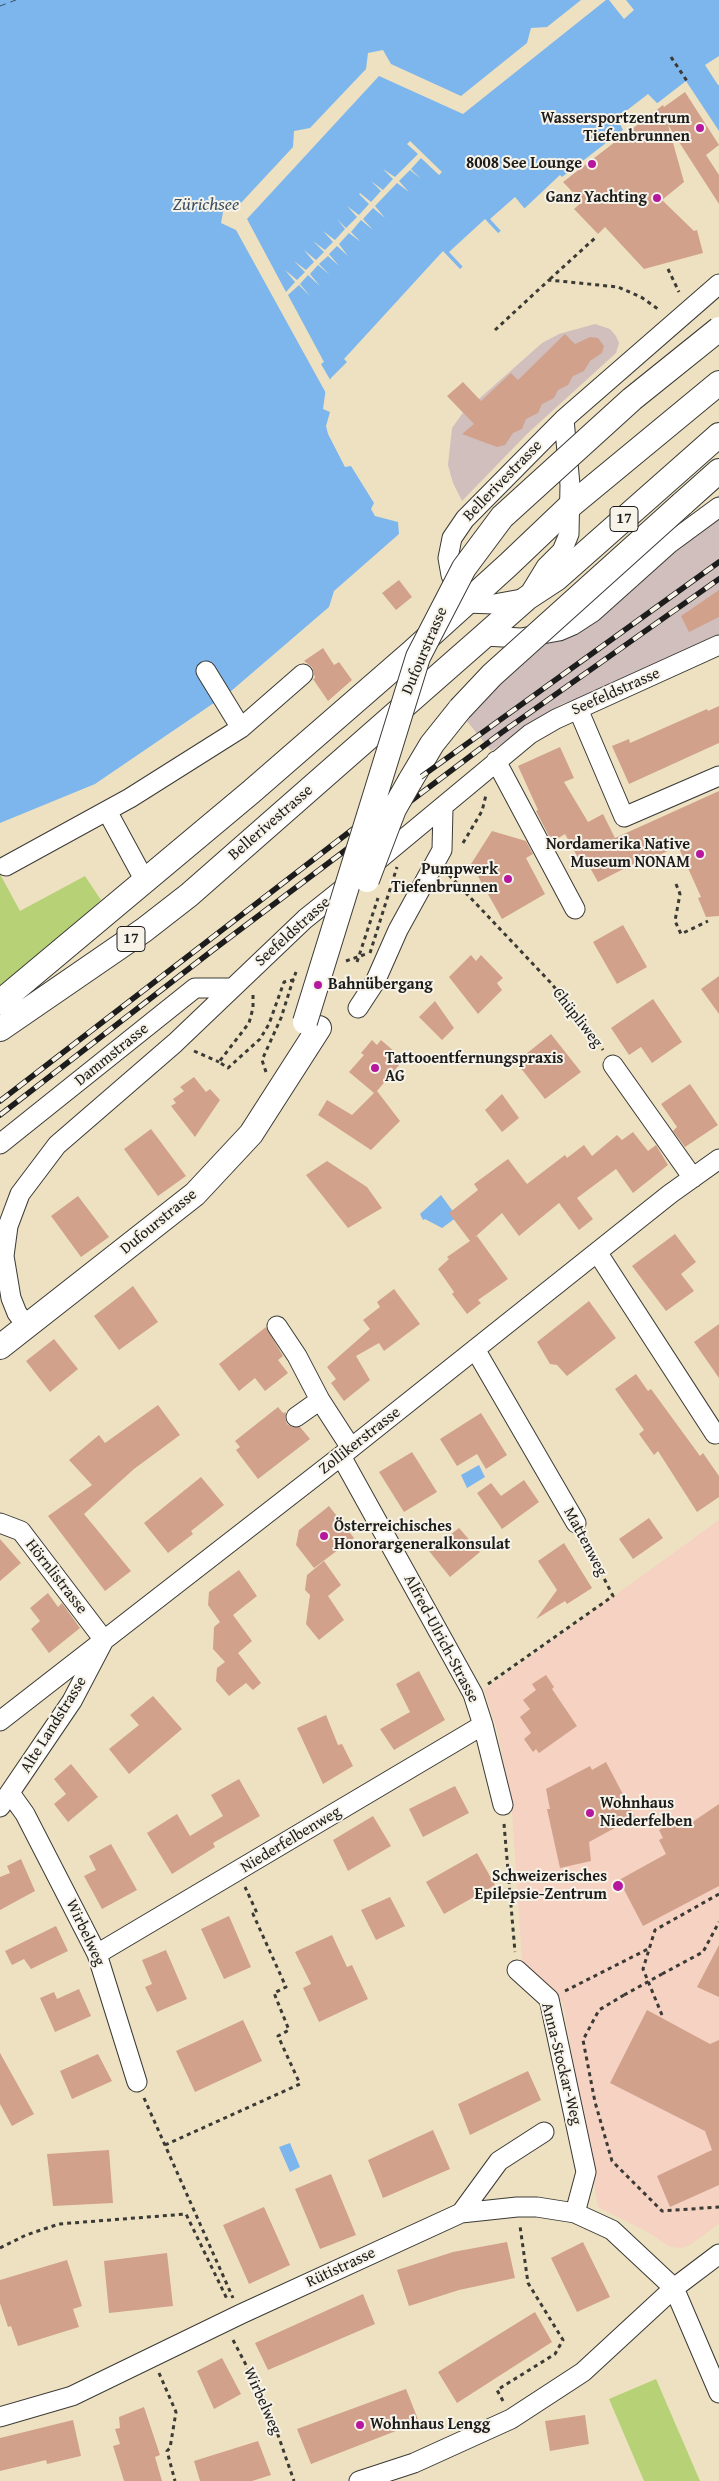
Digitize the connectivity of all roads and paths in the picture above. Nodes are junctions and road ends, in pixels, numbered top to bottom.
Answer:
1 (671, 58) dead end
2 (687, 81) dead end
3 (595, 238) dead end
4 (668, 269) dead end
5 (549, 280) junction
6 (719, 284) edge
7 (679, 292) dead end
8 (658, 309) dead end
9 (495, 330) dead end
10 (719, 330) edge
11 (719, 383) edge
12 (564, 419) junction
13 (719, 435) edge
14 (719, 471) edge
15 (570, 506) junction
16 (719, 507) edge
17 (527, 598) junction
18 (466, 603) junction
19 (484, 636) junction
20 (719, 645) edge
21 (206, 672) dead end
22 (303, 674) dead end
23 (578, 709) junction
24 (241, 728) junction
25 (496, 761) junction
26 (719, 776) edge
27 (443, 808) junction
28 (107, 811) junction
29 (399, 861) dead end
30 (6, 866) dead end
31 (445, 871) dead end
32 (145, 881) junction
33 (676, 884) dead end
34 (380, 891) dead end
35 (575, 909) dead end
36 (708, 921) dead end
37 (370, 953) dead end
38 (357, 962) dead end
39 (297, 968) dead end
40 (246, 974) junction
41 (293, 980) junction
42 (232, 988) junction
43 (0, 1002) edge
44 (358, 1008) dead end
45 (312, 1025) junction
46 (0, 1029) edge
47 (205, 1056) dead end
48 (219, 1062) junction
49 (613, 1066) joint
50 (266, 1072) dead end
51 (0, 1144) edge
52 (719, 1159) edge
53 (693, 1178) junction
54 (597, 1252) junction
55 (27, 1326) junction
56 (277, 1326) dead end
57 (0, 1347) edge
58 (475, 1349) junction
59 (320, 1400) junction
60 (296, 1417) dead end
61 (715, 1434) dead end
62 (346, 1452) junction
63 (0, 1523) edge
64 (576, 1523) joint
65 (104, 1640) junction
66 (482, 1689) dead end
67 (0, 1721) edge
68 (483, 1725) junction
69 (5, 1800) edge
70 (503, 1805) joint
71 (244, 1885) dead end
72 (719, 1894) edge
73 (719, 1922) edge
74 (648, 1949) junction
75 (98, 1954) junction
76 (517, 1970) joint
77 (549, 1999) junction
78 (662, 2016) dead end
79 (140, 2089) joint
80 (544, 2132) dead end
81 (165, 2145) junction
82 (719, 2207) edge
83 (461, 2213) junction
84 (575, 2213) junction
85 (519, 2218) dead end
86 (0, 2248) edge
87 (719, 2254) edge
88 (674, 2288) junction
89 (234, 2318) junction
90 (153, 2357) junction
91 (719, 2393) edge
92 (0, 2417) edge
93 (511, 2419) junction
94 (175, 2481) edge
95 (294, 2481) edge
96 (360, 2481) edge

1 - 2 path
3 - 5 path
4 - 7 path
5 - 8 path
5 - 9 path
6 - 12 street, Bellerivestrasse
10 - 45 main road, Dufourstrasse, bridge
11 - 15 main road, 17
12 - 15 street, Bellerivestrasse
12 - 18 street, Bellerivestrasse
13 - 17 main road, Bellerivestrasse / 17
14 - 45 main road, Dufourstrasse, bridge
15 - 17 street, Bellerivestrasse
15 - 18 main road, 17
16 - 19 street
17 - 18 street, Bellerivestrasse
17 - 19 main road, Bellerivestrasse / 17
18 - 32 main road, 17
19 - 46 main road, Bellerivestrasse / 17
20 - 23 street, Seefeldstrasse
21 - 24 street
22 - 24 street
23 - 25 street, Seefeldstrasse
23 - 26 street
24 - 28 street
25 - 27 street, Seefeldstrasse
25 - 35 street
27 - 40 street, Seefeldstrasse
27 - 44 street
28 - 30 street
28 - 32 street
29 - 37 path, bridge
31 - 49 path, Chüpliweg
32 - 43 main road, 17
33 - 36 path
34 - 38 path, bridge
39 - 41 path
40 - 42 street, Seefeldstrasse
40 - 48 path
41 - 48 path
41 - 50 path
42 - 51 street, Dammstrasse
42 - 55 street, Seefeldstrasse
45 - 55 main road, Dufourstrasse
47 - 48 path
49 - 53 street, Chüpliweg
52 - 53 street, Zollikerstrasse
53 - 54 street, Zollikerstrasse
54 - 58 street, Zollikerstrasse
54 - 61 street
55 - 57 main road, Dufourstrasse
56 - 59 street, Alfred-Ulrich-Strasse
58 - 62 street, Zollikerstrasse
58 - 64 street, Mattenweg
59 - 60 street
59 - 62 street, Alfred-Ulrich-Strasse
62 - 65 street, Zollikerstrasse
62 - 68 street, Alfred-Ulrich-Strasse
63 - 65 street, Hörnlistrasse
64 - 66 path, Mattenweg
65 - 67 street, Zollikerstrasse
65 - 69 street, Alte Landstrasse
68 - 70 street, Alfred-Ulrich-Strasse
68 - 75 street, Niederfelbenweg
69 - 75 street, Wirbelweg
70 - 76 path
71 - 81 path
72 - 74 path
73 - 82 path, bridge
74 - 77 path
74 - 78 path
75 - 79 street, Wirbelweg
76 - 77 street, Anna-Stockar-Weg
77 - 84 street, Anna-Stockar-Weg
79 - 81 path, Wirbelweg
80 - 83 street
81 - 89 path, Wirbelweg
83 - 84 street, Rütistrasse
83 - 89 street, Rütistrasse
84 - 88 street, Rütistrasse
85 - 93 path
86 - 89 path
87 - 88 street
88 - 91 street
88 - 93 street
89 - 90 street, Rütistrasse
89 - 95 path, Wirbelweg
90 - 92 street, Rütistrasse
90 - 94 path
93 - 96 street

